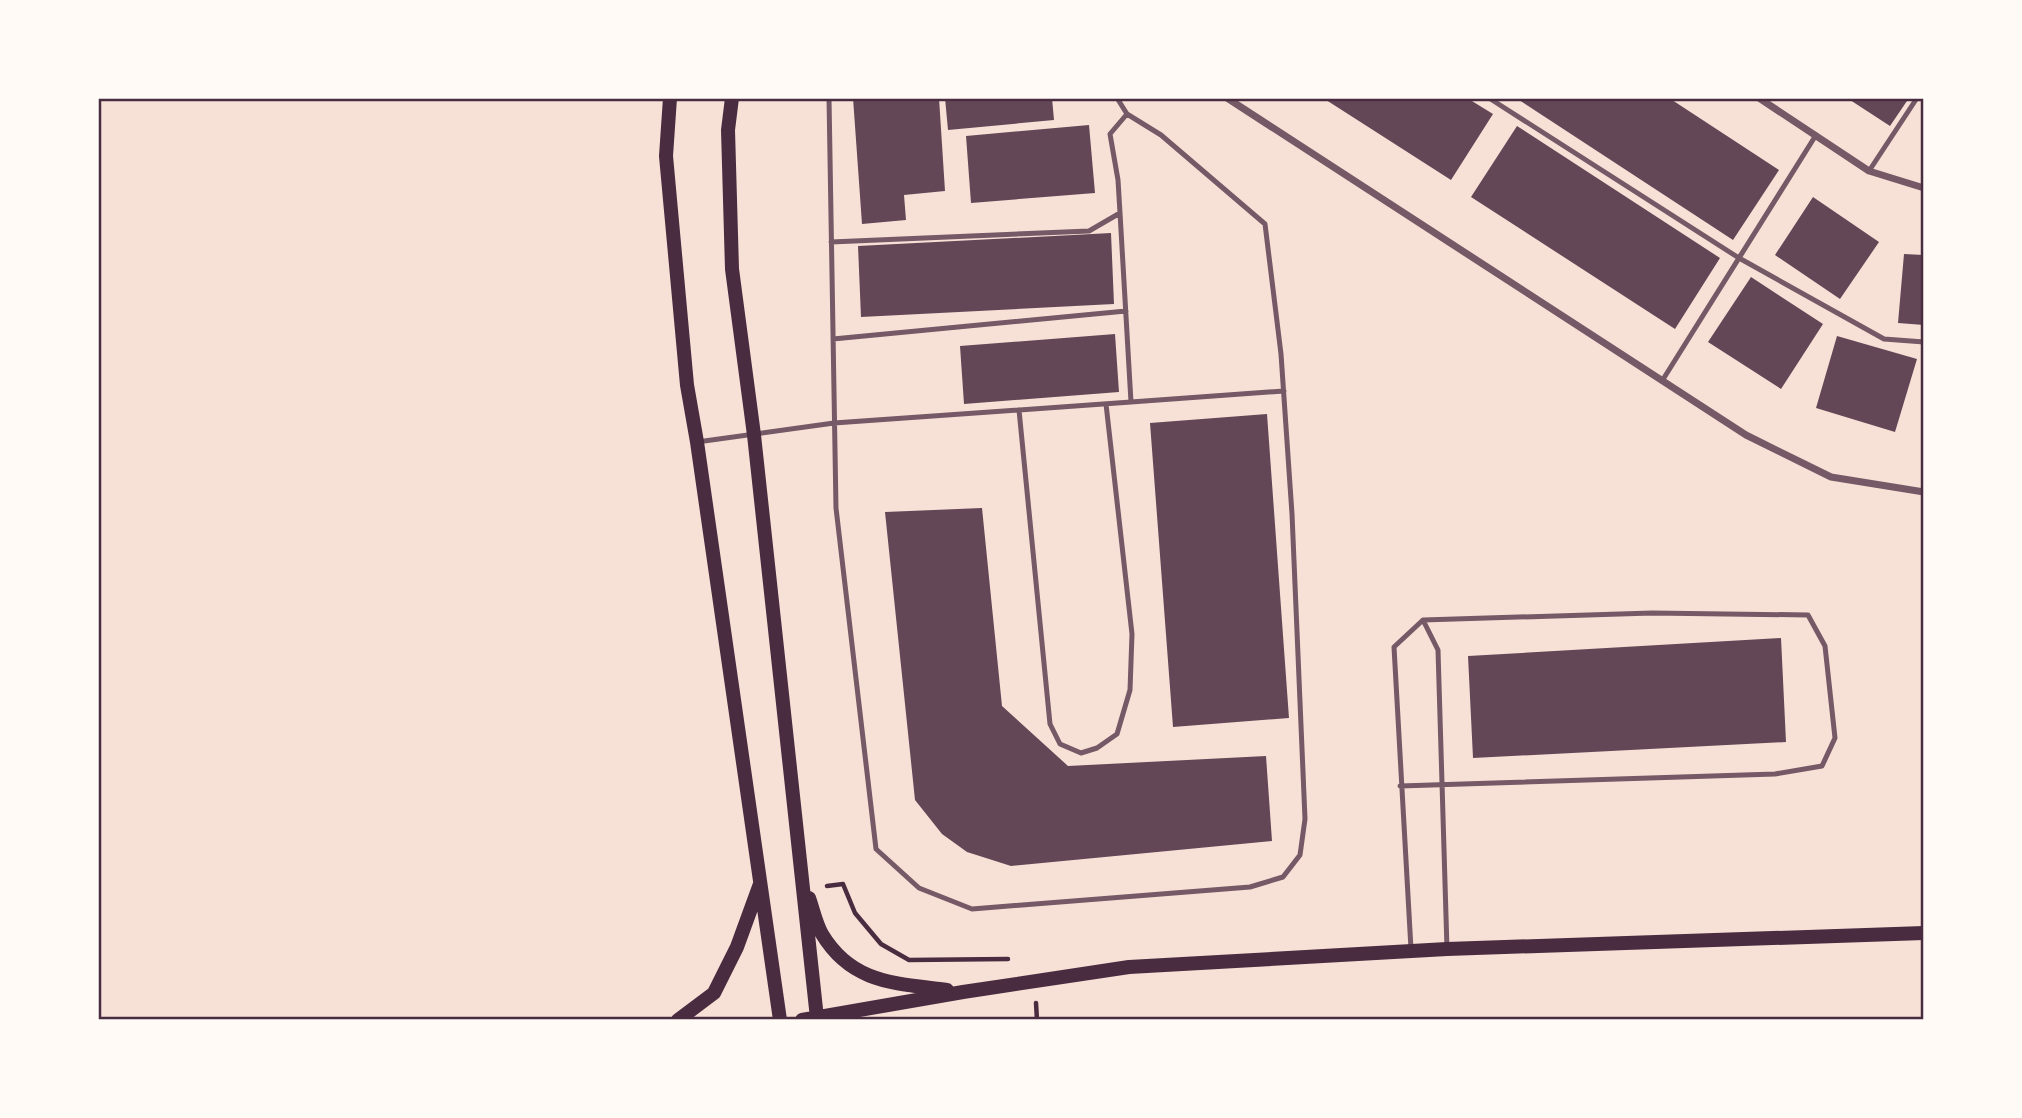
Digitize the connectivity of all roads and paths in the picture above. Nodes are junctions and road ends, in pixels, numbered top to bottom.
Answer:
1 (670, 98) edge
2 (732, 98) edge
3 (829, 98) edge
4 (1117, 98) edge
5 (1227, 98) edge
6 (1489, 98) edge
7 (1759, 98) edge
8 (1917, 98) edge
9 (1127, 114) junction
10 (1816, 135) junction
11 (1869, 171) junction
12 (1924, 188) edge
13 (1120, 213) junction
14 (831, 242) junction
15 (1738, 258) junction
16 (1126, 311) junction
17 (833, 339) junction
18 (1924, 342) edge
19 (1662, 381) junction
20 (1284, 391) junction
21 (1131, 402) junction
22 (1106, 404) junction
23 (1020, 410) junction
24 (834, 422) junction
25 (754, 435) junction
26 (697, 442) junction
27 (1924, 492) edge
28 (1423, 620) junction
29 (1400, 786) junction
30 (1441, 786) junction
31 (800, 870) junction
32 (760, 883) junction
33 (1924, 933) edge
34 (1447, 949) junction
35 (1411, 952) junction
36 (963, 992) junction
37 (812, 1019) edge
38 (678, 1020) edge
39 (780, 1020) edge

1 - 26 main road
2 - 25 main road
3 - 14 lane
4 - 9 lane
5 - 19 street
6 - 15 lane
7 - 10 street
8 - 11 lane
9 - 13 lane
9 - 20 lane
10 - 11 street
10 - 15 lane
11 - 12 street
13 - 14 lane
13 - 16 lane
14 - 17 lane
15 - 18 lane
15 - 19 lane
16 - 17 lane
16 - 21 lane
17 - 24 lane
19 - 27 street
20 - 21 lane
20 - 24 lane
21 - 22 lane
22 - 23 lane
22 - 23 lane
23 - 24 lane
24 - 25 lane
25 - 26 lane
25 - 31 main road
26 - 32 main road
28 - 29 lane
28 - 30 lane
28 - 30 lane
29 - 30 lane
29 - 35 lane
30 - 34 lane
31 - 36 main road
31 - 37 main road
32 - 38 main road
32 - 39 main road
33 - 34 main road
34 - 35 main road
35 - 36 main road
36 - 37 main road

